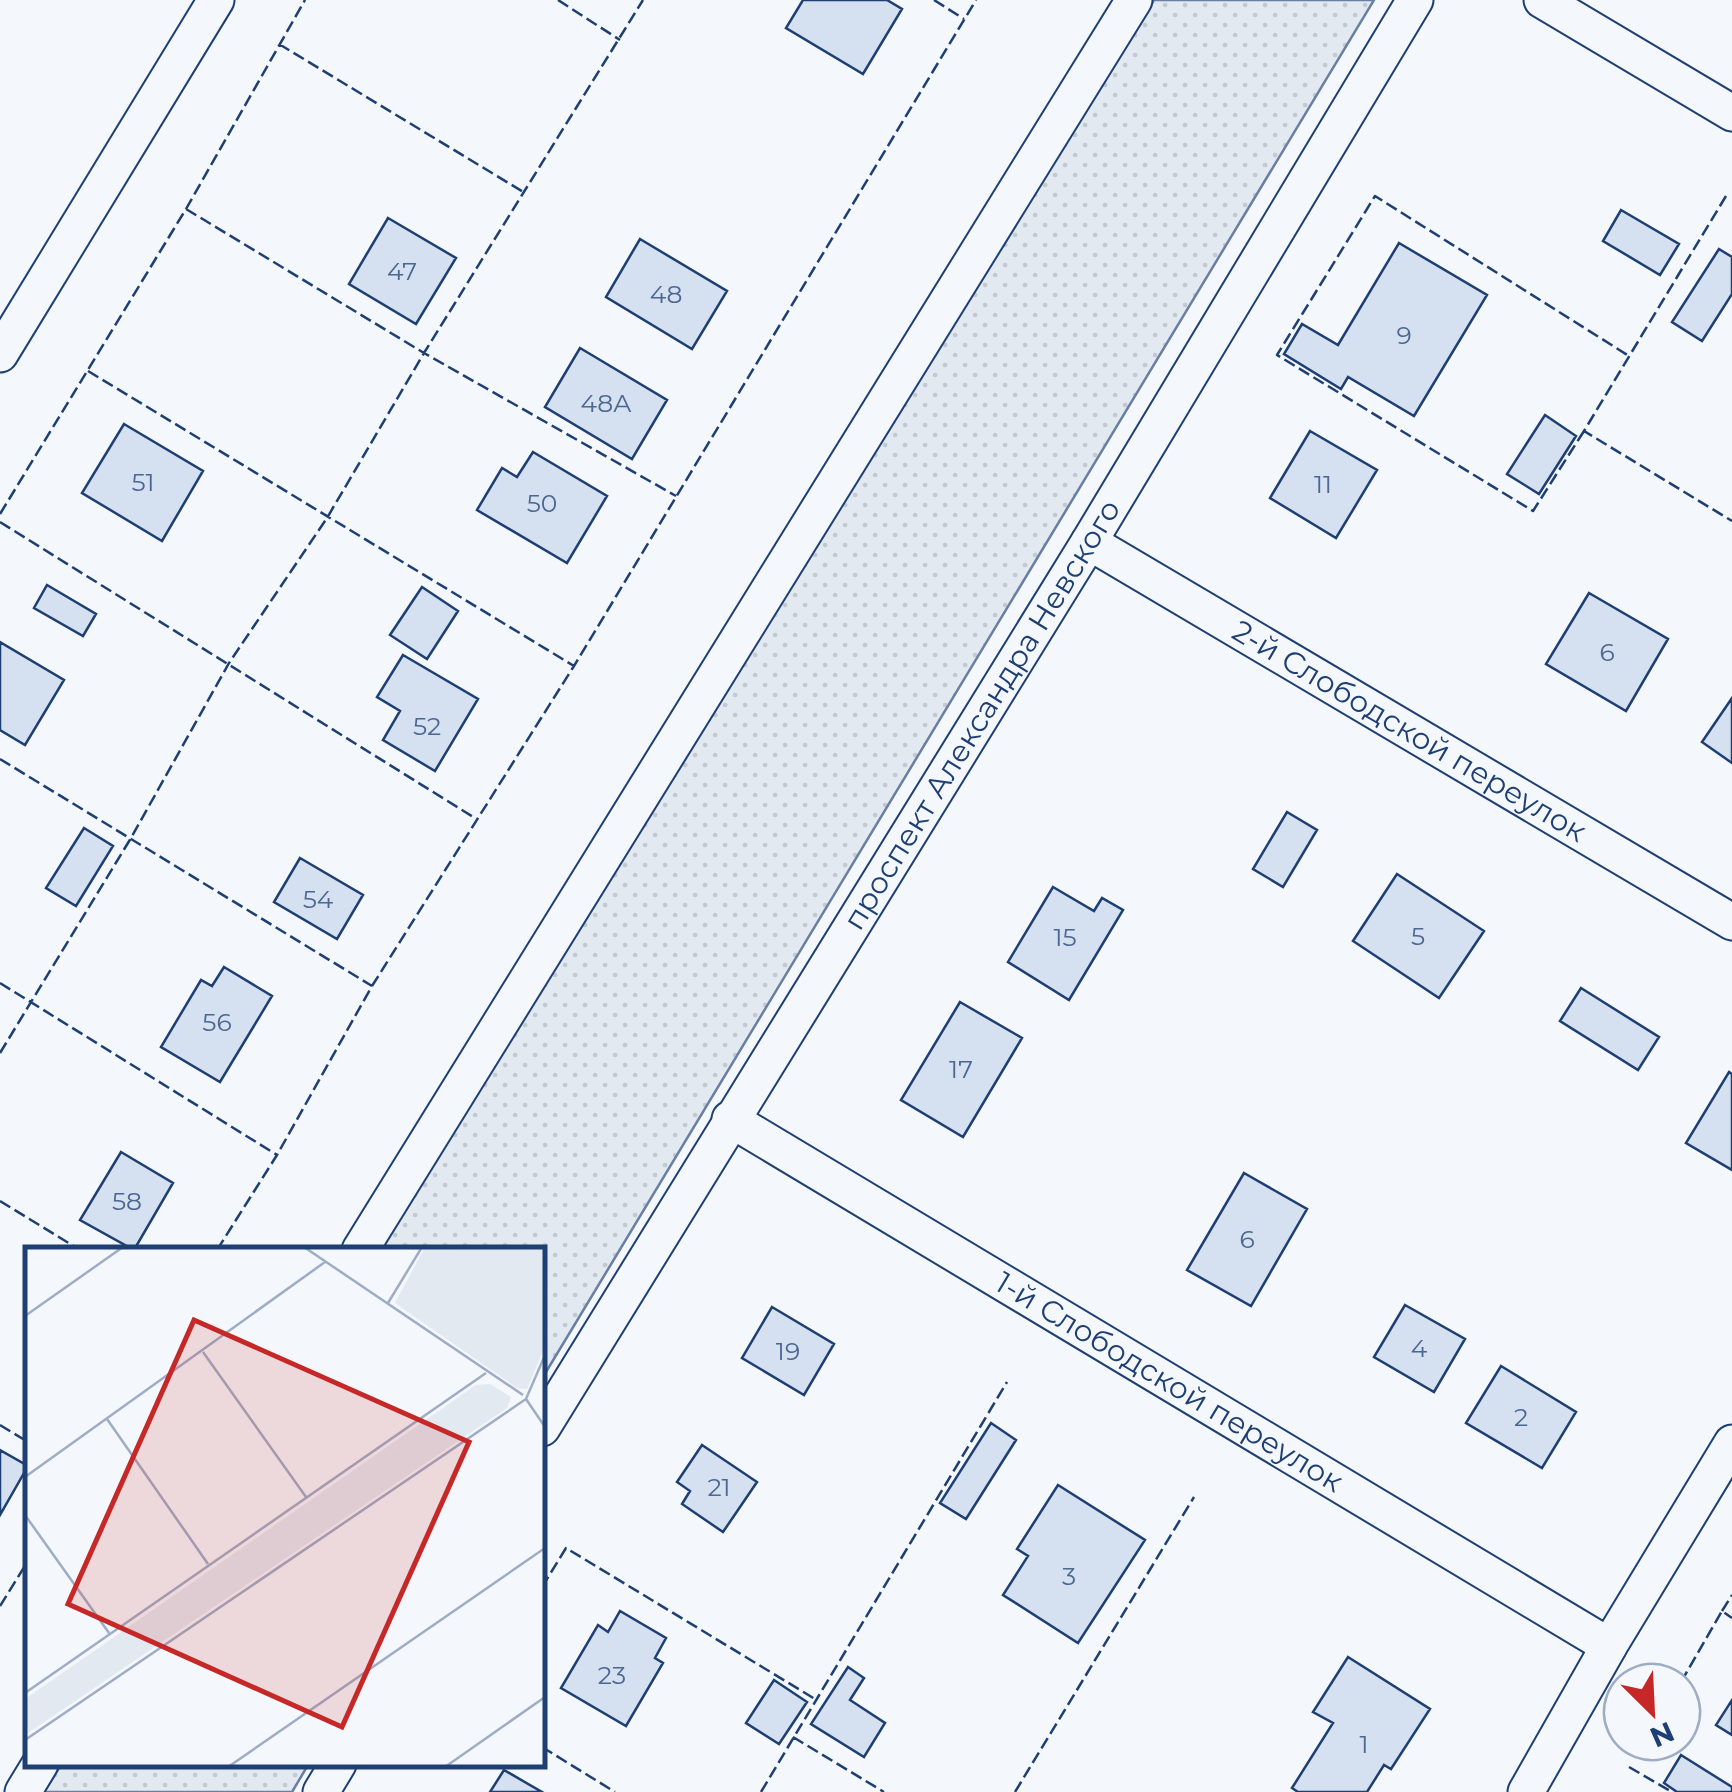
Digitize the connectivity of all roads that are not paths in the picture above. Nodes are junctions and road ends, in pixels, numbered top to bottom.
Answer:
1 (216, 0) edge
2 (1134, 0) edge
3 (1415, 0) edge
4 (1542, 0) edge
5 (1732, 112) edge
6 (0, 354) edge
7 (1088, 542) junction
8 (1732, 922) edge
9 (730, 1119) junction
10 (362, 1247) edge
11 (545, 1423) edge
12 (1732, 1443) edge
13 (1609, 1646) junction
14 (38, 1767) edge
15 (336, 1767) edge
16 (23, 1792) edge
17 (321, 1792) edge
18 (1526, 1792) edge

1 - 6 street
2 - 10 street
3 - 7 street, проспект Александра Невского
4 - 5 street
7 - 8 street, 2-й Слободской переулок
7 - 9 street, проспект Александра Невского
9 - 11 street, проспект Александра Невского
9 - 13 street, 1-й Слободской переулок
12 - 13 street
13 - 18 street
14 - 16 street
15 - 17 street

